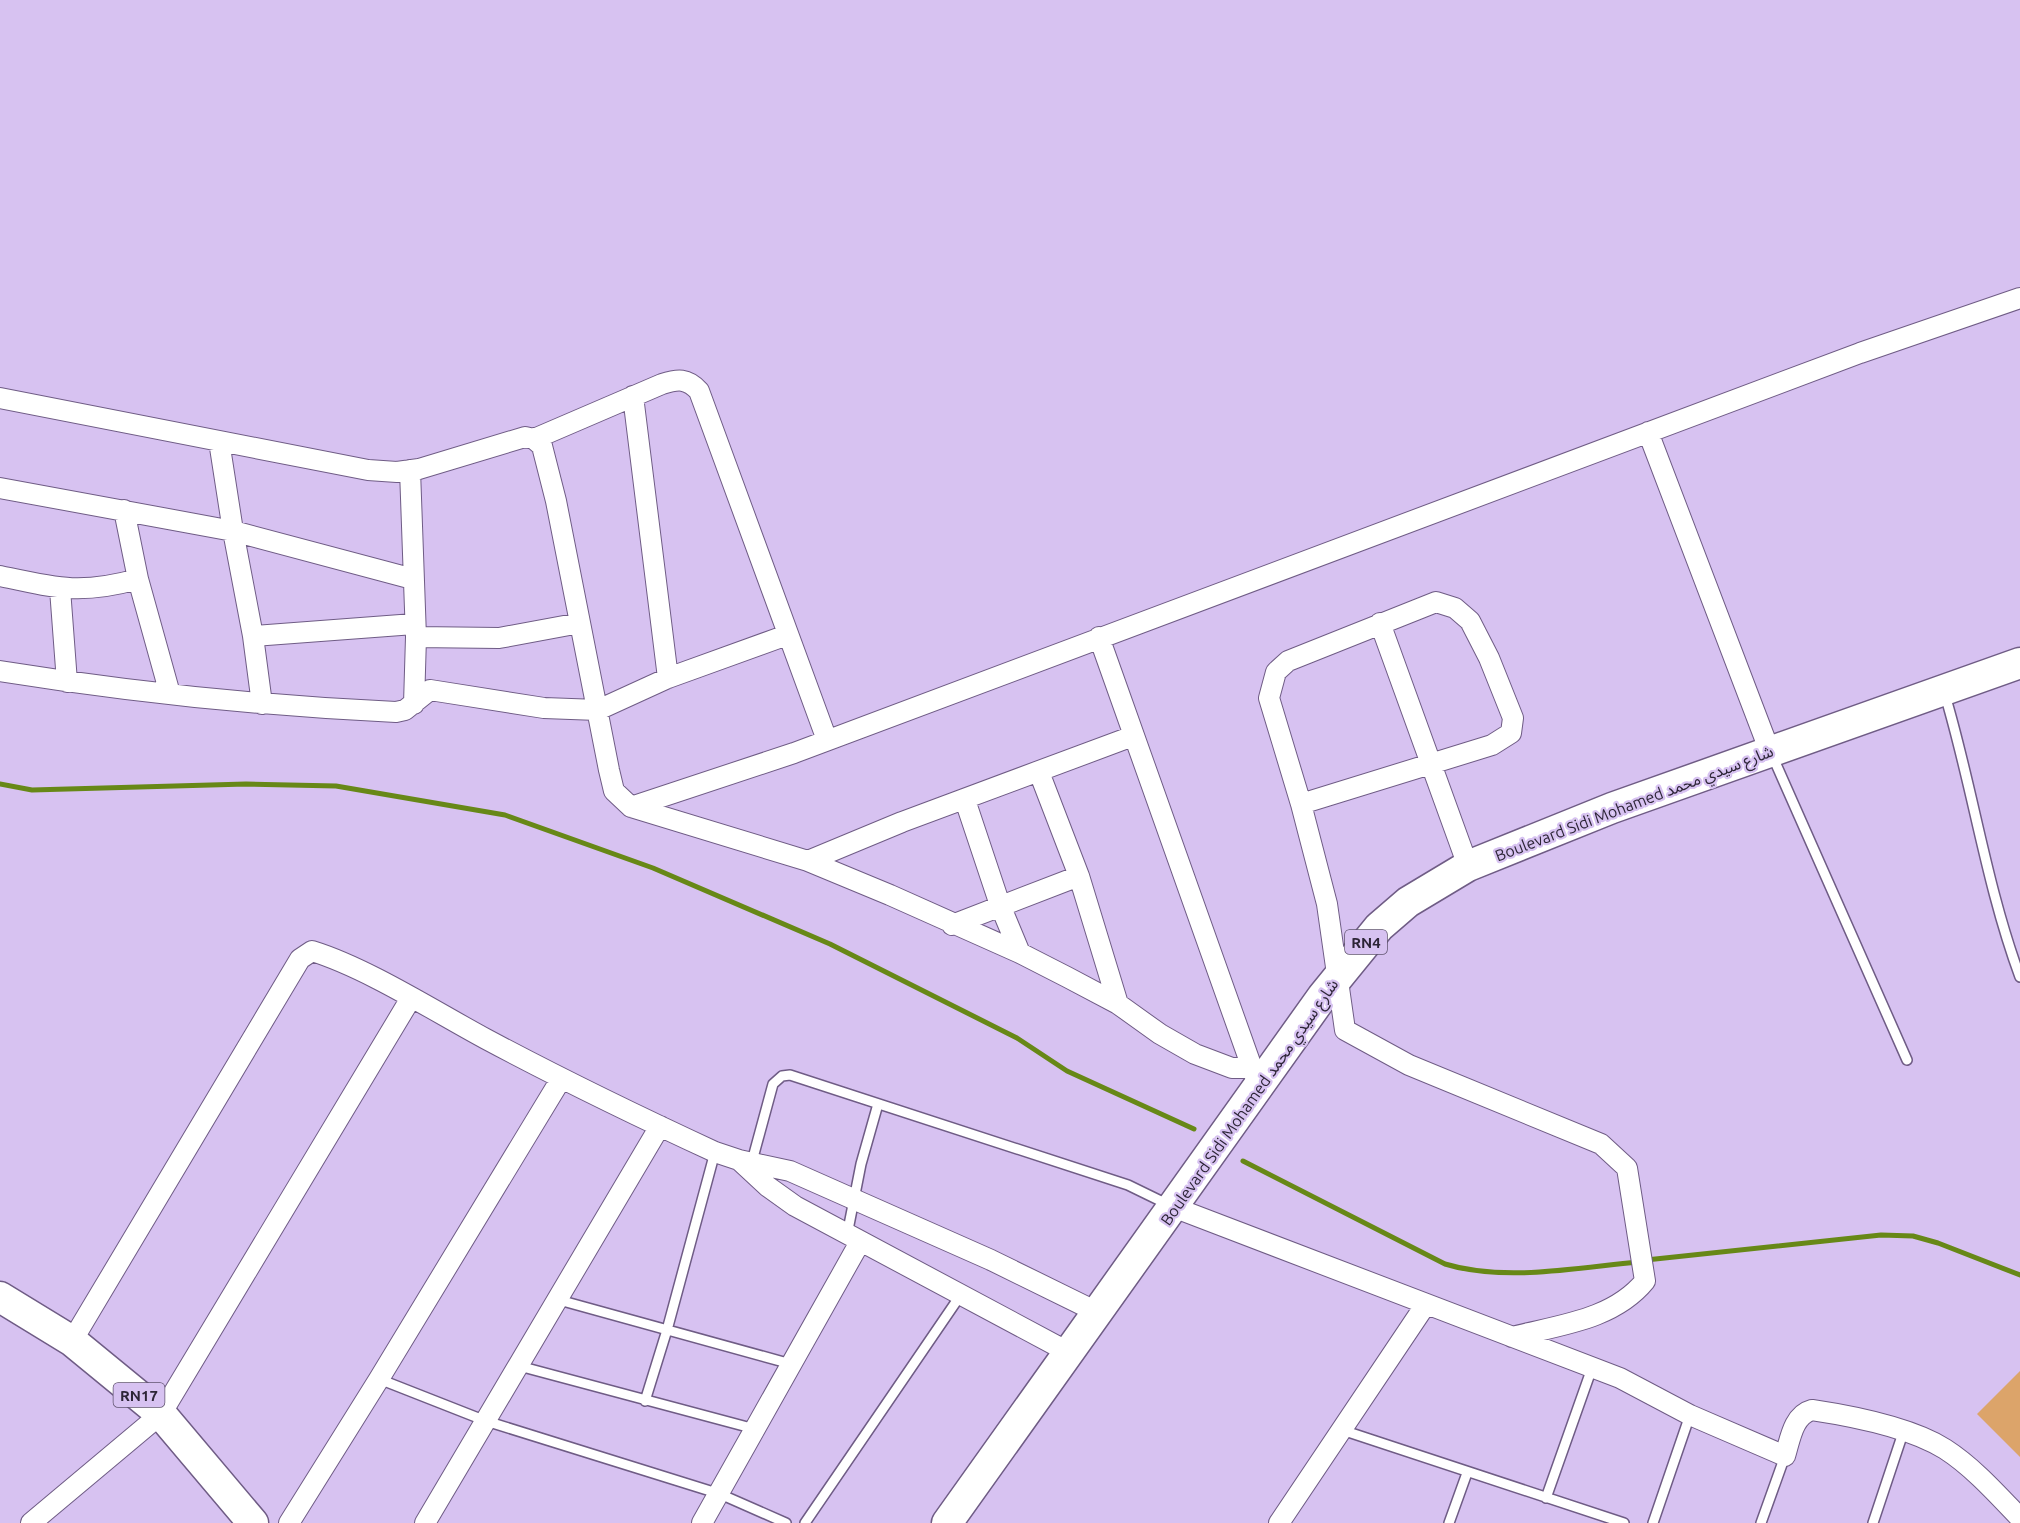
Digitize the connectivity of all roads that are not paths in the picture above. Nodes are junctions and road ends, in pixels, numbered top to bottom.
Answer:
1 (2020, 298) edge
2 (633, 396) junction
3 (0, 398) edge
4 (1648, 432) junction
5 (534, 439) junction
6 (219, 441) junction
7 (410, 470) junction
8 (0, 488) edge
9 (124, 510) junction
10 (233, 531) junction
11 (0, 576) edge
12 (138, 579) junction
13 (413, 579) junction
14 (60, 589) junction
15 (580, 623) junction
16 (1380, 623) junction
17 (415, 631) junction
18 (787, 635) junction
19 (254, 636) junction
20 (1098, 638) junction
21 (2020, 663) edge
22 (0, 671) edge
23 (668, 678) junction
24 (67, 682) junction
25 (1944, 690) junction
26 (170, 694) junction
27 (262, 704) junction
28 (414, 704) junction
29 (598, 710) junction
30 (1133, 736) junction
31 (826, 740) junction
32 (1770, 752) junction
33 (1431, 764) junction
34 (1039, 772) junction
35 (965, 800) junction
36 (1302, 804) junction
37 (631, 807) junction
38 (808, 861) junction
39 (1468, 867) junction
40 (1079, 876) junction
41 (1000, 905) junction
42 (952, 924) junction
43 (1020, 953) junction
44 (1338, 976) junction
45 (2020, 977) edge
46 (411, 998) junction
47 (1118, 1004) junction
48 (1907, 1060) dead end
49 (1255, 1078) junction
50 (561, 1079) junction
51 (878, 1104) junction
52 (660, 1126) junction
53 (715, 1152) junction
54 (746, 1164) junction
55 (854, 1199) junction
56 (1173, 1207) junction
57 (853, 1239) junction
58 (960, 1296) junction
59 (0, 1297) edge
60 (559, 1300) junction
61 (1426, 1304) junction
62 (1099, 1313) junction
63 (667, 1330) junction
64 (1512, 1337) junction
65 (72, 1341) junction
66 (1070, 1353) junction
67 (794, 1365) junction
68 (519, 1366) junction
69 (1592, 1368) junction
70 (379, 1379) junction
71 (645, 1401) junction
72 (161, 1414) junction
73 (1690, 1415) junction
74 (486, 1421) junction
75 (755, 1429) junction
76 (1342, 1430) junction
77 (1904, 1430) junction
78 (1785, 1456) junction
79 (1467, 1473) junction
80 (720, 1494) junction
81 (1546, 1498) junction
82 (2020, 1518) edge
83 (32, 1523) edge
84 (253, 1523) edge
85 (289, 1523) edge
86 (425, 1523) edge
87 (702, 1523) edge
88 (786, 1523) edge
89 (805, 1523) edge
90 (947, 1523) edge
91 (1279, 1523) edge
92 (1449, 1523) edge
93 (1624, 1523) edge
94 (1653, 1523) edge
95 (1761, 1523) edge
96 (1873, 1523) edge

1 - 4 street
2 - 5 street
2 - 18 street
2 - 23 street
3 - 6 street
4 - 20 street
4 - 32 street
5 - 7 street
5 - 15 street
6 - 7 street
6 - 10 street
7 - 13 street
8 - 9 street
9 - 10 street
9 - 12 street
10 - 13 street
10 - 19 street
11 - 14 street
12 - 14 street
12 - 26 street
13 - 17 street
14 - 24 street
15 - 17 street
15 - 29 street
16 - 33 street
16 - 33 street
16 - 36 street
17 - 19 street
17 - 28 street
18 - 23 street
18 - 31 street
19 - 27 street
20 - 30 street
20 - 31 street
21 - 25 main road, Boulevard Sidi Mohamed شارع سيدي محمد / RN4
22 - 24 street
23 - 29 street
24 - 26 street
25 - 32 main road, Boulevard Sidi Mohamed شارع سيدي محمد / RN4
25 - 45 lane
26 - 27 street
27 - 28 street
28 - 29 street
29 - 37 street
30 - 34 street
30 - 49 street
31 - 37 street
32 - 39 main road, Boulevard Sidi Mohamed شارع سيدي محمد / RN4
32 - 48 lane
33 - 36 street
33 - 39 street
34 - 35 street
34 - 40 street
35 - 38 street
35 - 41 street
36 - 44 street
37 - 38 street
38 - 42 street
39 - 44 main road, Boulevard Sidi Mohamed شارع سيدي محمد / RN4
40 - 41 street
40 - 47 street
41 - 42 street
41 - 43 street
42 - 43 street
43 - 47 street
44 - 49 main road, Boulevard Sidi Mohamed شارع سيدي محمد / RN4
44 - 64 street
46 - 50 street
46 - 65 street
46 - 72 street
47 - 49 street
49 - 56 main road, Boulevard Sidi Mohamed شارع سيدي محمد / RN4
50 - 52 street
50 - 70 street
51 - 54 lane
51 - 55 lane
51 - 56 lane
52 - 53 street
52 - 60 street
53 - 54 street
53 - 63 lane
54 - 55 street
54 - 57 street
55 - 57 lane
55 - 62 street
56 - 61 street
56 - 62 main road, Boulevard Sidi Mohamed شارع سيدي محمد / RN4
57 - 58 street
57 - 67 street
58 - 66 street
58 - 89 lane
59 - 65 main road, RN17
60 - 63 lane
60 - 68 street
61 - 64 street
61 - 76 street
62 - 66 main road, Boulevard Sidi Mohamed شارع سيدي محمد / RN4
63 - 67 lane
63 - 71 lane
64 - 69 street
65 - 72 main road, RN17
66 - 90 main road, Boulevard Sidi Mohamed شارع سيدي محمد / RN4
67 - 75 street
68 - 71 lane
68 - 74 street
69 - 73 street
69 - 81 lane
70 - 74 lane
70 - 85 street
71 - 75 lane
72 - 83 street
72 - 84 main road, RN17
73 - 78 street
73 - 94 lane
74 - 80 lane
74 - 86 street
75 - 80 street
76 - 79 lane
76 - 91 street
77 - 78 street
77 - 82 street
77 - 96 lane
78 - 95 lane
79 - 81 lane
79 - 92 lane
80 - 87 street
80 - 88 lane
81 - 93 lane

